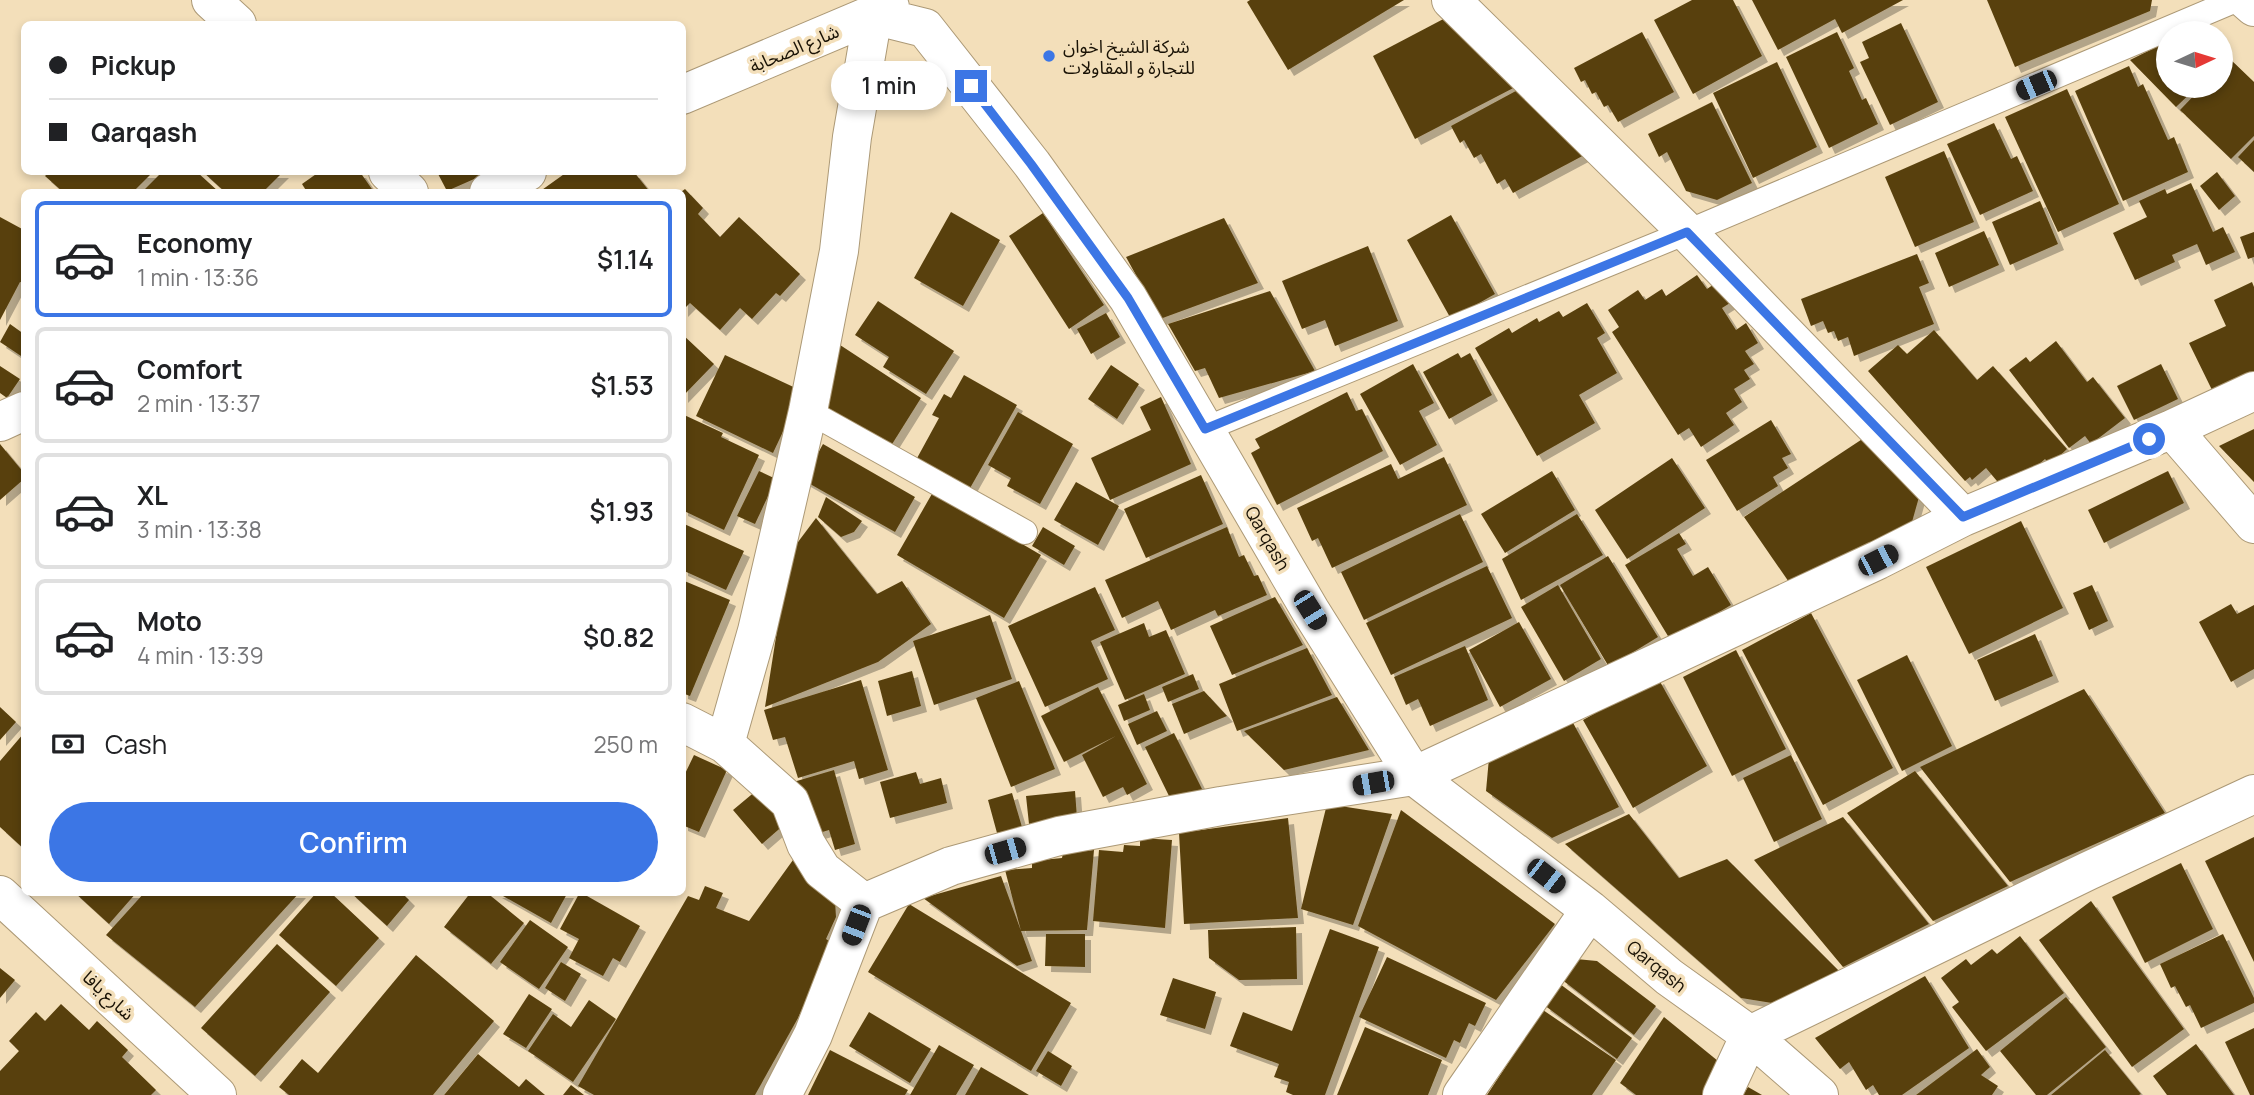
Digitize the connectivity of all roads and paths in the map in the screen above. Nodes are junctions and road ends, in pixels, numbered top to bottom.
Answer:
1 (211, 0) edge
2 (1451, 0) edge
3 (2236, 0) edge
4 (2246, 0) edge
5 (881, 5) edge
6 (2254, 7) edge
7 (234, 21) edge
8 (686, 93) edge
9 (391, 175) edge
10 (521, 175) edge
11 (406, 189) edge
12 (495, 189) edge
13 (1687, 232) junction
14 (2254, 391) edge
15 (808, 411) junction
16 (21, 412) edge
17 (0, 422) edge
18 (1205, 429) junction
19 (2172, 429) junction
20 (1963, 517) junction
21 (2254, 524) edge
22 (1025, 531) dead end
23 (686, 724) edge
24 (725, 744) junction
25 (1414, 776) junction
26 (2254, 794) edge
27 (0, 895) edge
28 (864, 903) junction
29 (1590, 910) junction
30 (1750, 1035) junction
31 (217, 1095) edge
32 (782, 1095) edge
33 (1462, 1095) edge
34 (1722, 1095) edge
35 (1819, 1095) edge

1 - 7 street
2 - 13 street
3 - 13 lane
4 - 6 street
5 - 8 street, شارع الصحابة
5 - 15 street
5 - 18 street, Qarqash
9 - 11 street
10 - 12 street
13 - 18 lane
13 - 20 street
14 - 19 street
15 - 22 lane
15 - 24 street
16 - 17 street
18 - 25 street, Qarqash
19 - 20 street
19 - 21 street
20 - 25 street
23 - 24 street
24 - 28 street
25 - 28 street
25 - 29 street, Qarqash
26 - 30 street
27 - 31 street, شارع يافا
28 - 32 street
29 - 30 street, Qarqash
29 - 33 street
30 - 34 street
30 - 35 street, Qarqash

